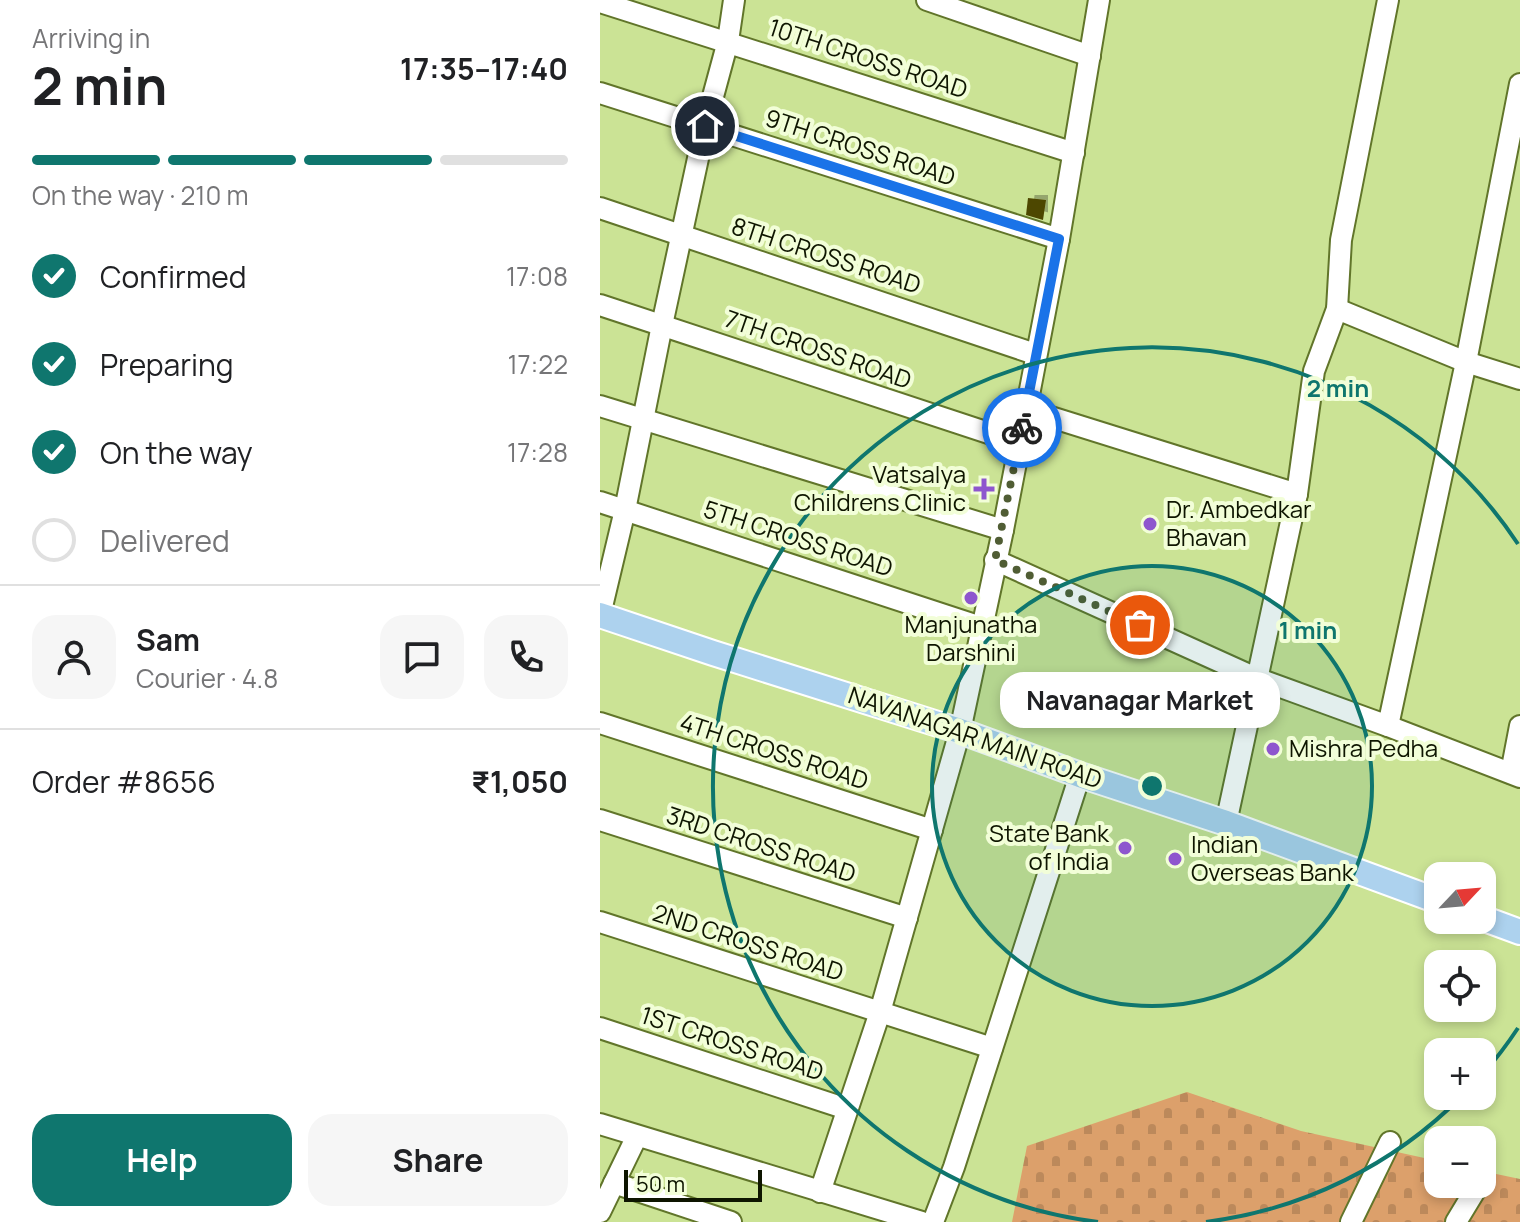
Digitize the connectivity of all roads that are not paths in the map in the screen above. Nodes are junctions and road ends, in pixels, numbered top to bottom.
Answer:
1 (734, 0) edge
2 (927, 0) edge
3 (1099, 0) edge
4 (1388, 0) edge
5 (600, 2) edge
6 (728, 41) junction
7 (1090, 56) junction
8 (1520, 84) edge
9 (600, 93) edge
10 (705, 126) junction
11 (1074, 153) junction
12 (600, 208) edge
13 (681, 235) junction
14 (1059, 239) junction
15 (600, 305) edge
16 (1337, 309) junction
17 (662, 325) junction
18 (1035, 354) junction
19 (1466, 362) junction
20 (1520, 379) edge
21 (600, 406) edge
22 (1025, 409) junction
23 (644, 420) junction
24 (1019, 443) junction
25 (1297, 494) junction
26 (600, 502) edge
27 (625, 510) junction
28 (1003, 530) junction
29 (995, 560) junction
30 (600, 615) edge
31 (981, 627) junction
32 (1256, 678) junction
33 (600, 723) edge
34 (1388, 726) junction
35 (1520, 726) edge
36 (960, 731) junction
37 (1080, 775) junction
38 (1515, 775) edge
39 (600, 820) edge
40 (1226, 823) junction
41 (932, 830) junction
42 (1424, 896) edge
43 (907, 918) junction
44 (600, 922) edge
45 (1496, 923) edge
46 (1520, 932) edge
47 (880, 1012) junction
48 (600, 1028) edge
49 (992, 1048) junction
50 (847, 1109) junction
51 (600, 1124) edge
52 (637, 1136) junction
53 (1390, 1142) dead end
54 (614, 1183) junction
55 (820, 1192) junction
56 (1471, 1198) edge
57 (600, 1212) edge
58 (731, 1222) edge
59 (922, 1222) edge
60 (933, 1222) edge
61 (1351, 1222) edge
62 (1456, 1222) edge

1 - 6 street
2 - 7 street
3 - 7 street
4 - 16 street
5 - 6 street, 10TH CROSS ROAD
6 - 10 street
6 - 11 street, 10TH CROSS ROAD
7 - 11 street
8 - 19 street
9 - 10 street, 9TH CROSS ROAD
10 - 13 street
10 - 14 street, 9TH CROSS ROAD
11 - 14 street
12 - 13 street, 8TH CROSS ROAD
13 - 17 street
13 - 18 street, 8TH CROSS ROAD
14 - 18 street
15 - 17 street, 7TH CROSS ROAD
16 - 19 street
16 - 25 street
17 - 23 street
17 - 24 street, 7TH CROSS ROAD
18 - 22 street
19 - 20 street
19 - 34 street
21 - 23 street
22 - 24 street
22 - 25 street
23 - 27 street
23 - 28 street
24 - 28 street
25 - 32 street
26 - 27 street, 5TH CROSS ROAD
27 - 30 street
27 - 31 street, 5TH CROSS ROAD
28 - 29 street
29 - 31 street
29 - 32 street
30 - 36 main road, NAVANAGAR MAIN ROAD
31 - 36 street
32 - 34 street
32 - 40 street
33 - 41 street, 4TH CROSS ROAD
34 - 38 street
35 - 38 street
36 - 37 main road, NAVANAGAR MAIN ROAD
36 - 41 street
37 - 40 main road, NAVANAGAR MAIN ROAD
37 - 49 street
39 - 43 street, 3RD CROSS ROAD
40 - 42 main road, NAVANAGAR MAIN ROAD
41 - 43 street
43 - 47 street
44 - 47 street, 2ND CROSS ROAD
45 - 46 main road
47 - 49 street, 2ND CROSS ROAD
47 - 50 street
48 - 50 street, 1ST CROSS ROAD
49 - 60 street
50 - 55 street
51 - 52 street
52 - 54 street
52 - 55 street
53 - 61 street
54 - 57 street
54 - 58 street
55 - 59 street
56 - 62 street

